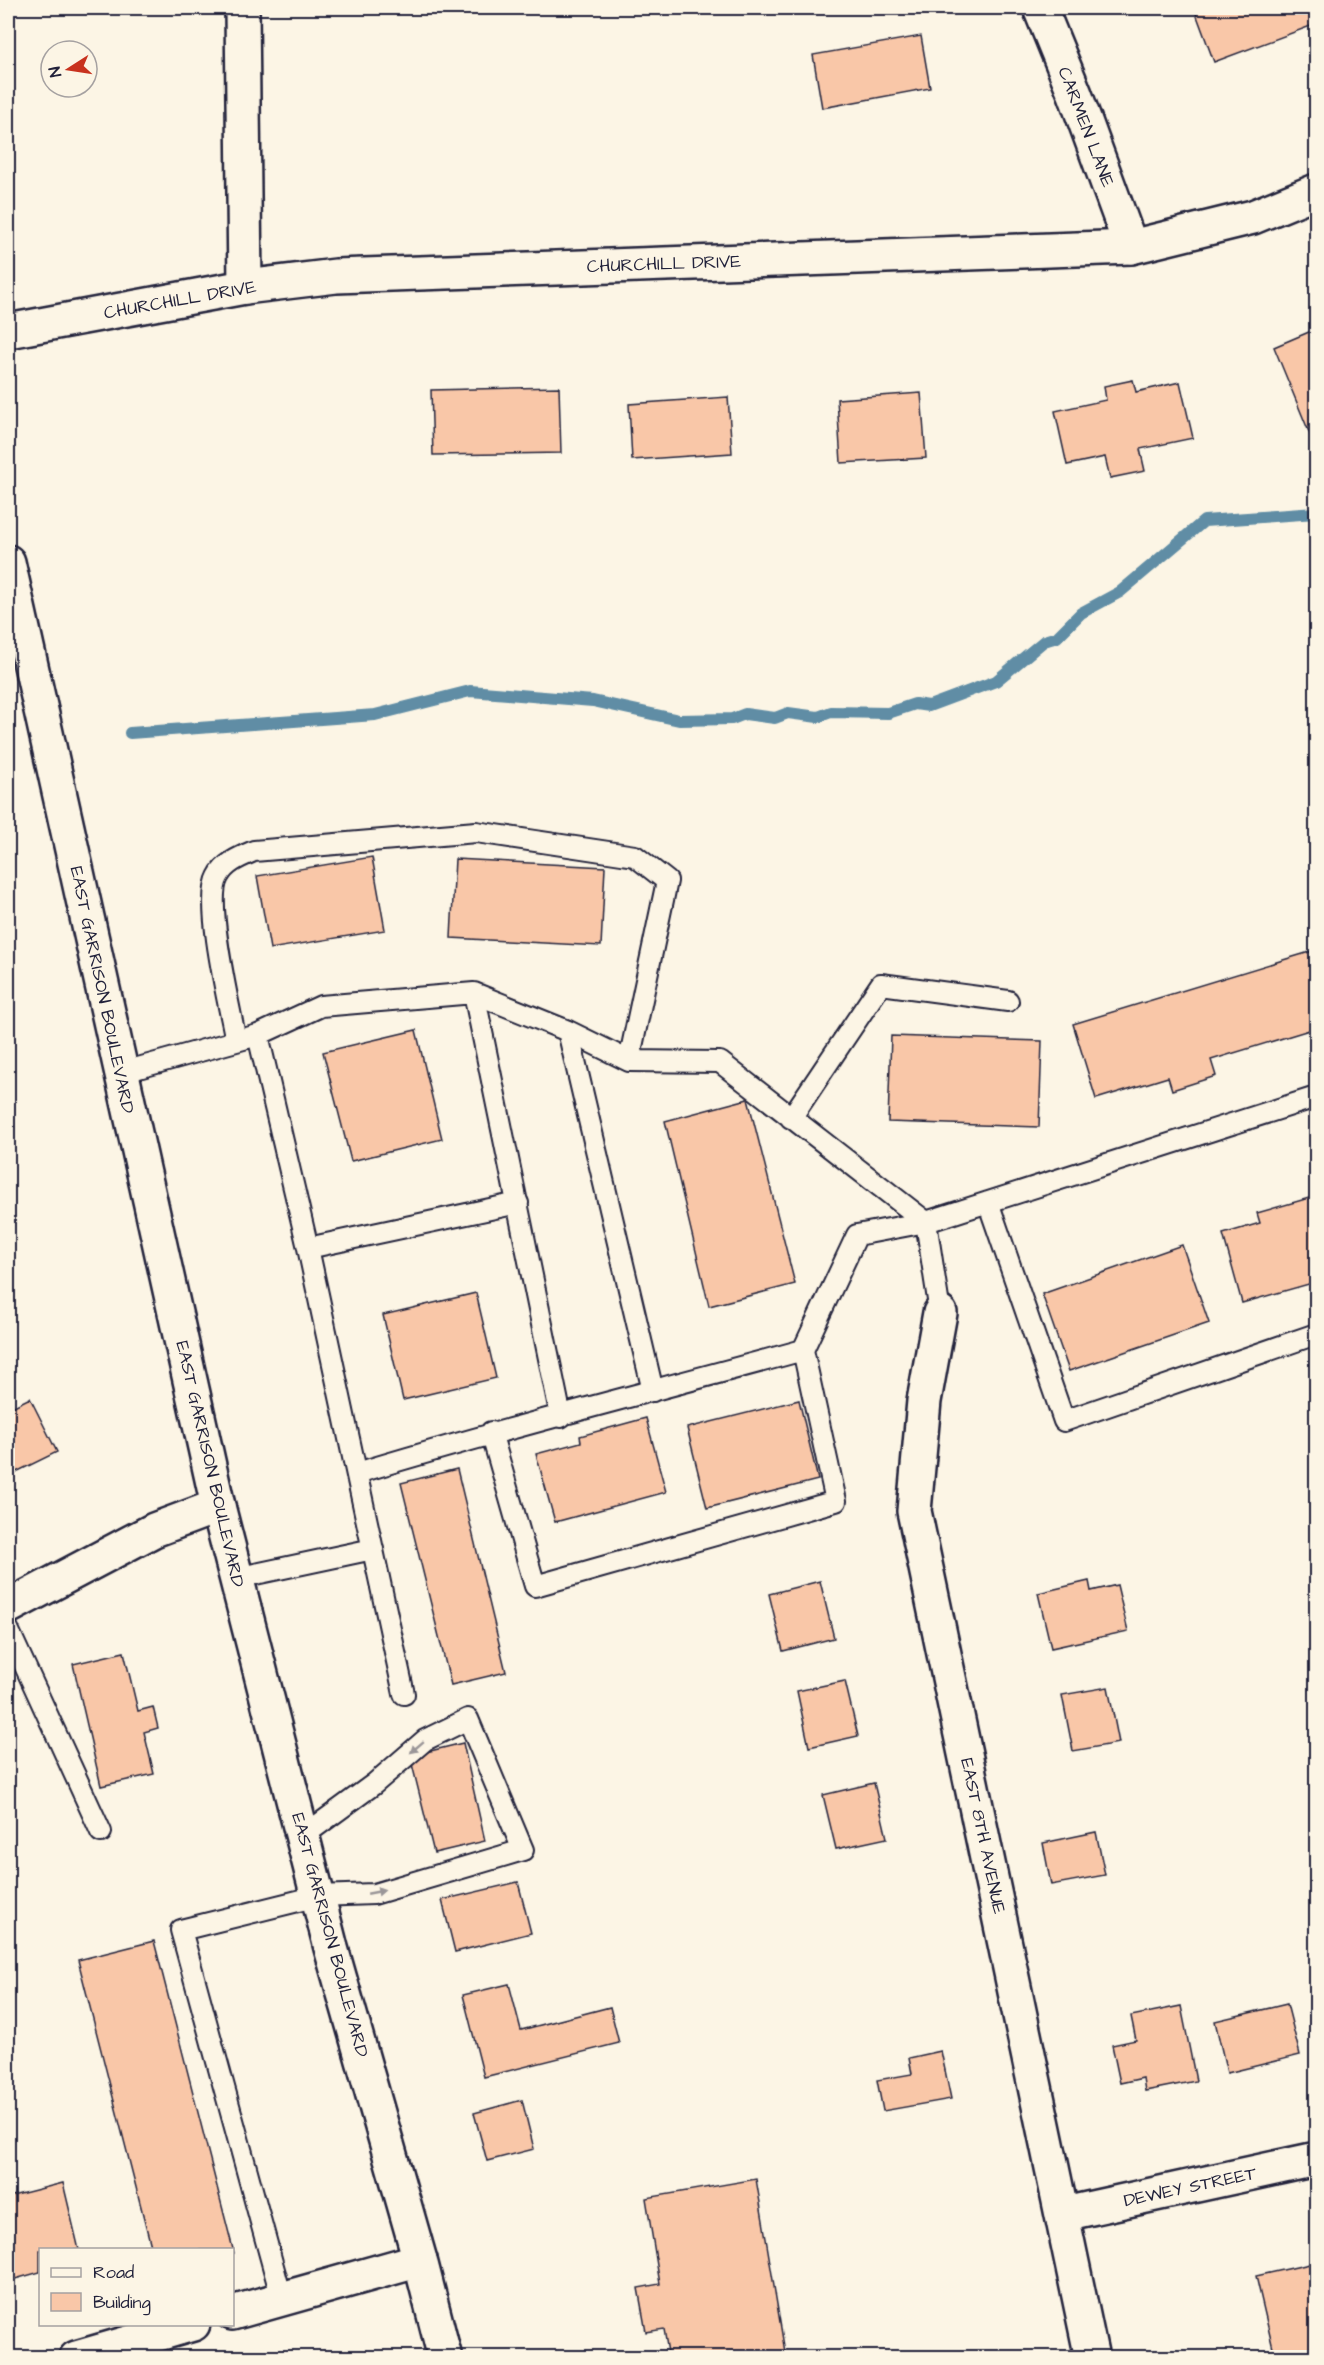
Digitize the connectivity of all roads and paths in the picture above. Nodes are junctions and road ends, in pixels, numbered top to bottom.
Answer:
1 (242, 8) edge
2 (1040, 8) edge
3 (1317, 191) edge
4 (1131, 246) junction
5 (245, 287) junction
6 (8, 331) edge
7 (8, 562) edge
8 (474, 993) junction
9 (1008, 1001) dead end
10 (568, 1031) junction
11 (258, 1035) junction
12 (236, 1041) junction
13 (629, 1060) junction
14 (120, 1073) junction
15 (1317, 1097) edge
16 (791, 1118) junction
17 (988, 1202) junction
18 (518, 1203) junction
19 (926, 1222) junction
20 (308, 1248) junction
21 (940, 1313) joint
22 (1317, 1334) edge
23 (803, 1350) junction
24 (654, 1392) junction
25 (561, 1417) junction
26 (491, 1432) junction
27 (357, 1473) junction
28 (218, 1506) junction
29 (373, 1549) junction
30 (236, 1578) junction
31 (8, 1607) edge
32 (8, 1629) edge
33 (404, 1694) dead end
34 (101, 1832) dead end
35 (303, 1836) junction
36 (318, 1896) junction
37 (1317, 2159) edge
38 (1064, 2214) junction
39 (420, 2260) junction
40 (282, 2299) junction
41 (234, 2312) edge
42 (189, 2326) edge
43 (76, 2358) edge
44 (445, 2358) edge
45 (1092, 2358) edge

1 - 5 street
2 - 4 street, CARMEN LANE
3 - 4 street, CHURCHILL DRIVE
4 - 5 street, CHURCHILL DRIVE
5 - 6 street, CHURCHILL DRIVE
7 - 14 street, EAST GARRISON BOULEVARD
8 - 10 lane
8 - 11 lane
8 - 18 lane
9 - 16 lane
10 - 13 lane
10 - 24 lane
11 - 12 lane
11 - 20 lane
12 - 13 lane
12 - 14 lane
13 - 16 lane
14 - 28 street, EAST GARRISON BOULEVARD
15 - 17 lane
16 - 19 lane
17 - 19 lane
17 - 22 lane
18 - 20 lane
18 - 25 lane
19 - 21 lane
19 - 23 lane
20 - 27 lane
21 - 38 street, EAST 8TH AVENUE
23 - 24 lane
23 - 26 lane
24 - 25 lane
25 - 26 lane
26 - 27 lane
27 - 29 lane
28 - 30 street, EAST GARRISON BOULEVARD
28 - 31 street
29 - 30 lane
29 - 33 lane
30 - 35 street, EAST GARRISON BOULEVARD
32 - 34 lane
35 - 36 street, EAST GARRISON BOULEVARD
36 -> 35 lane
36 - 39 street, EAST GARRISON BOULEVARD
36 - 40 lane
37 - 38 street, DEWEY STREET
38 - 45 street, EAST 8TH AVENUE
39 - 40 street
39 - 44 street, EAST GARRISON BOULEVARD
40 - 41 street
42 - 43 street

